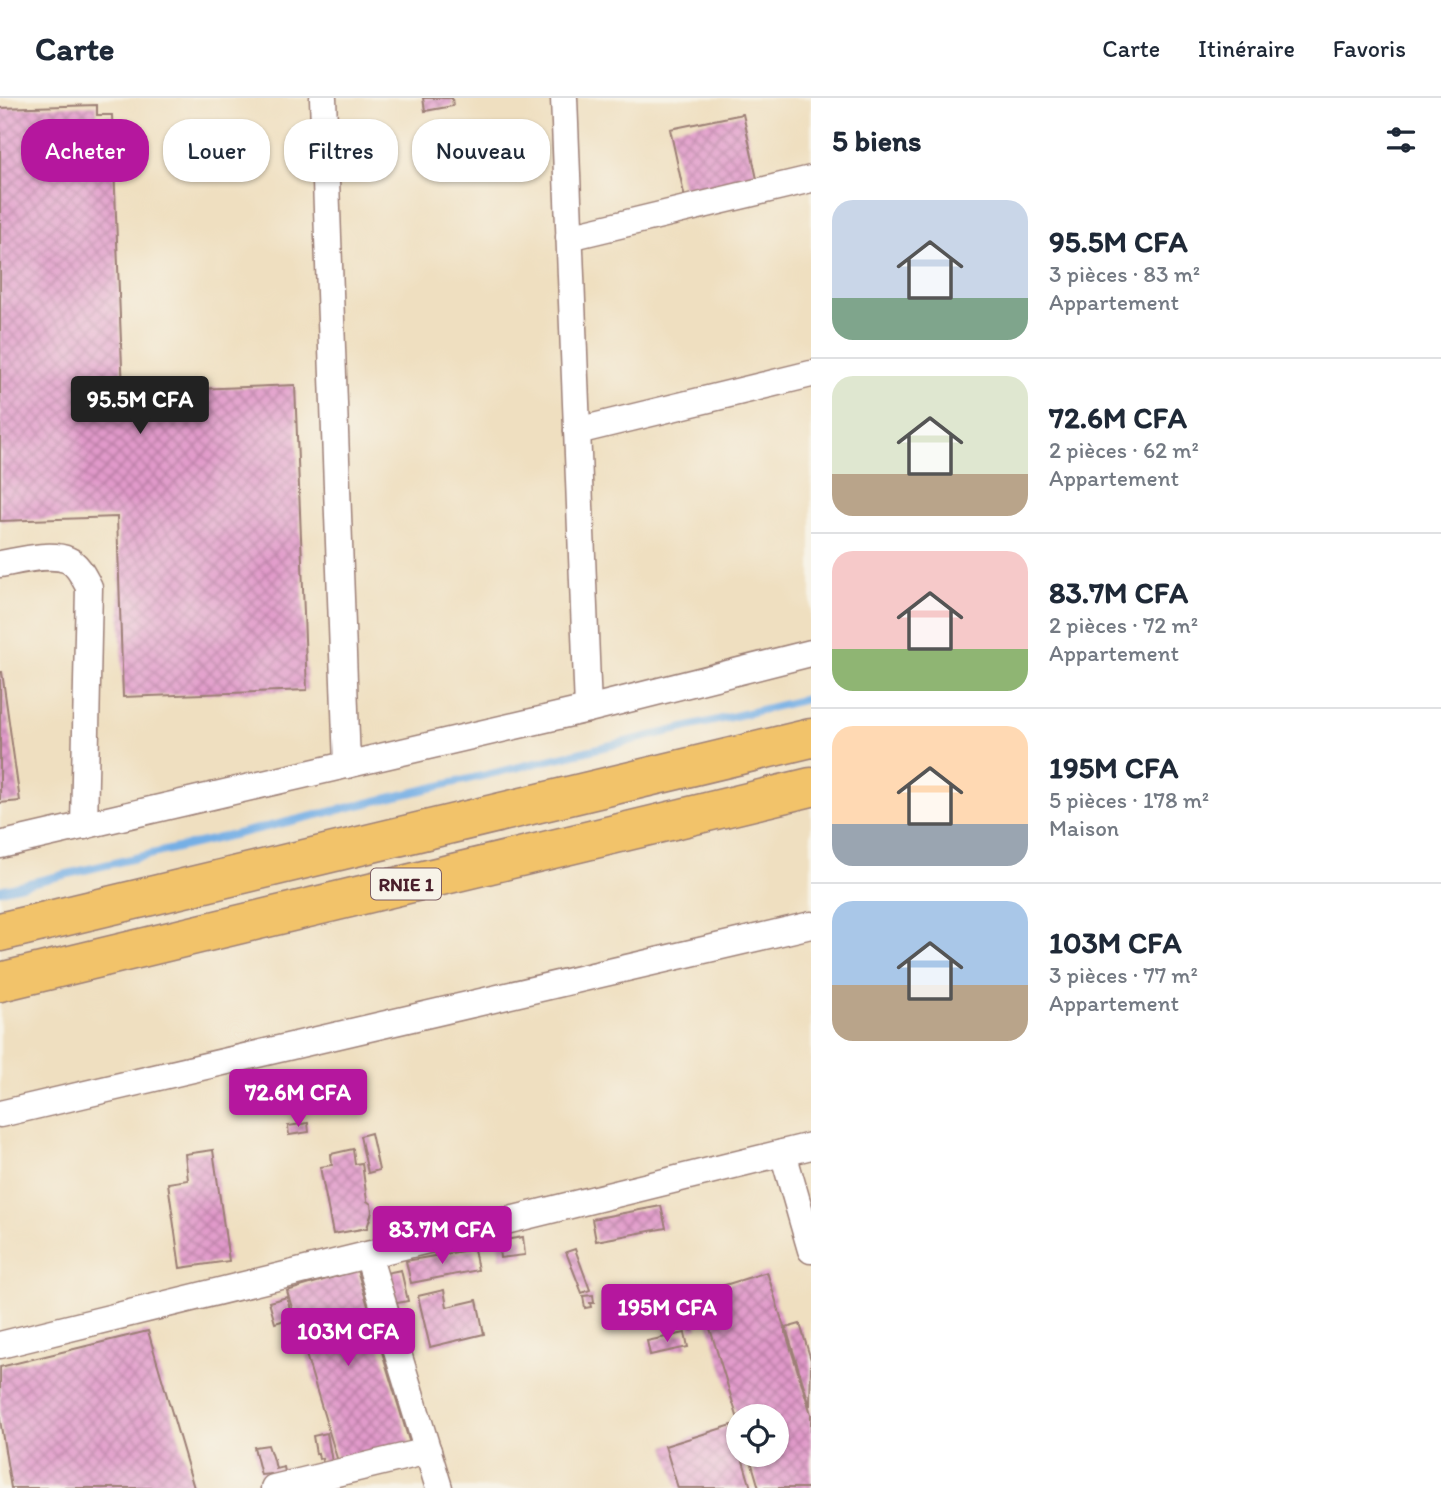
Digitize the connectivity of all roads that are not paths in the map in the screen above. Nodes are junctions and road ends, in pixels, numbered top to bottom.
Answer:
1 (323, 98) edge
2 (564, 98) edge
3 (811, 179) edge
4 (569, 237) junction
5 (811, 374) edge
6 (577, 430) junction
7 (0, 564) edge
8 (811, 653) edge
9 (588, 709) junction
10 (811, 738) edge
11 (347, 765) junction
12 (811, 787) edge
13 (84, 826) junction
14 (0, 845) edge
15 (811, 925) edge
16 (0, 932) edge
17 (0, 982) edge
18 (0, 1114) edge
19 (811, 1146) edge
20 (783, 1153) junction
21 (811, 1250) edge
22 (368, 1255) junction
23 (0, 1345) edge
24 (428, 1451) junction
25 (274, 1488) edge
26 (439, 1488) edge

1 - 11 street
2 - 4 street
3 - 4 street
4 - 6 street
5 - 6 street
6 - 9 street
7 - 13 street
8 - 9 street
9 - 11 street
10 - 16 highway, RNIE 1
11 - 13 street
12 - 17 highway, RNIE 1
13 - 14 street
15 - 18 street
19 - 20 street
20 - 21 street
20 - 22 street
22 - 23 street
22 - 24 street
24 - 25 street
24 - 26 street

